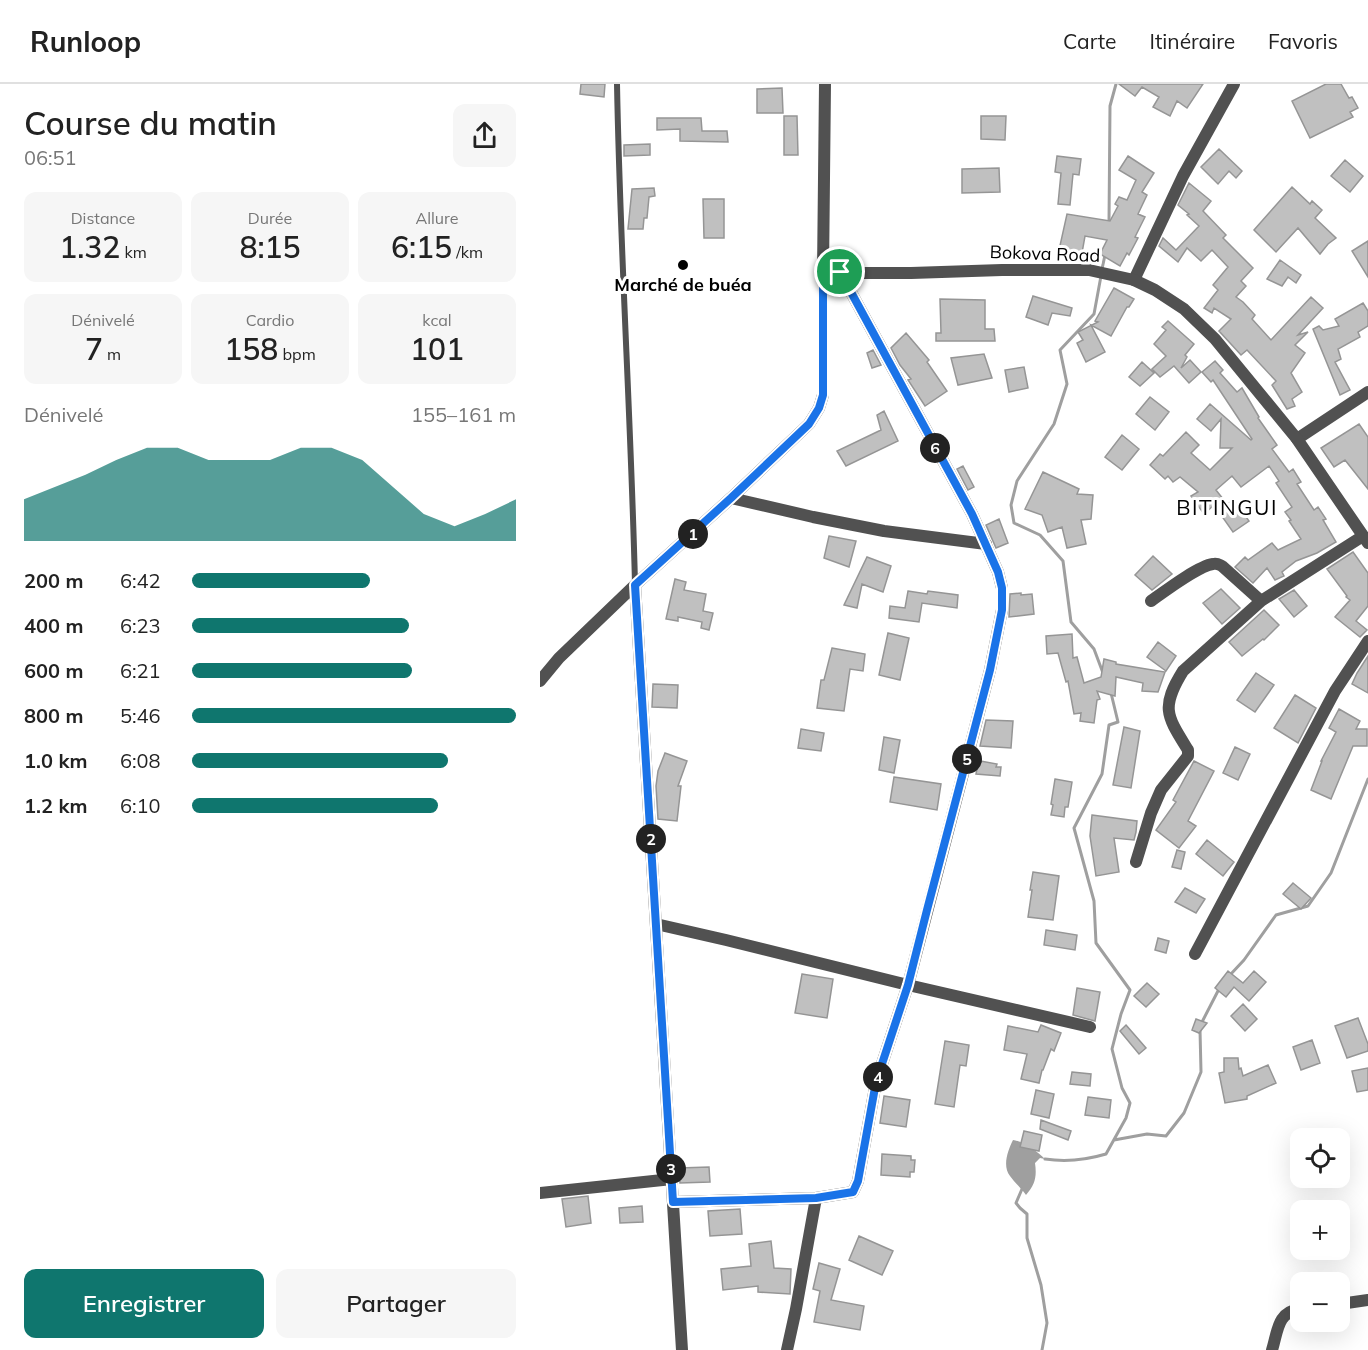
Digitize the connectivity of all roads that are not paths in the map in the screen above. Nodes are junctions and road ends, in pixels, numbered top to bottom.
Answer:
1 (617, 84) edge
2 (825, 84) edge
3 (1234, 84) edge
4 (840, 272) junction
5 (823, 273) junction
6 (1134, 280) junction
7 (1368, 392) edge
8 (1296, 439) junction
9 (731, 498) junction
10 (1366, 539) edge
11 (986, 544) junction
12 (635, 585) junction
13 (1151, 601) dead end
14 (1261, 601) junction
15 (1368, 641) edge
16 (540, 681) edge
17 (1136, 862) dead end
18 (656, 924) junction
19 (1195, 954) dead end
20 (908, 985) junction
21 (1090, 1027) dead end
22 (672, 1179) junction
23 (540, 1193) edge
24 (816, 1198) junction
25 (673, 1202) junction
26 (1368, 1300) edge
27 (1350, 1303) edge
28 (1290, 1311) edge
29 (682, 1350) edge
30 (787, 1350) edge
31 (1272, 1350) edge

1 - 12 lane
2 - 5 street
3 - 6 street
4 - 5 street, Bokova Road
4 - 6 street, Bokova Road
4 - 11 street
5 - 9 street
6 - 8 street, Bokova Road
7 - 8 street
8 - 10 street, Bokova Road
9 - 11 street
9 - 12 street
10 - 14 street
11 - 20 street
12 - 16 street
12 - 18 street
13 - 14 street
14 - 17 street
15 - 19 street
18 - 20 street
18 - 22 street
20 - 21 street
20 - 24 street
22 - 23 street
22 - 25 street
24 - 25 street
24 - 30 street
25 - 29 street
26 - 27 street
28 - 31 street

